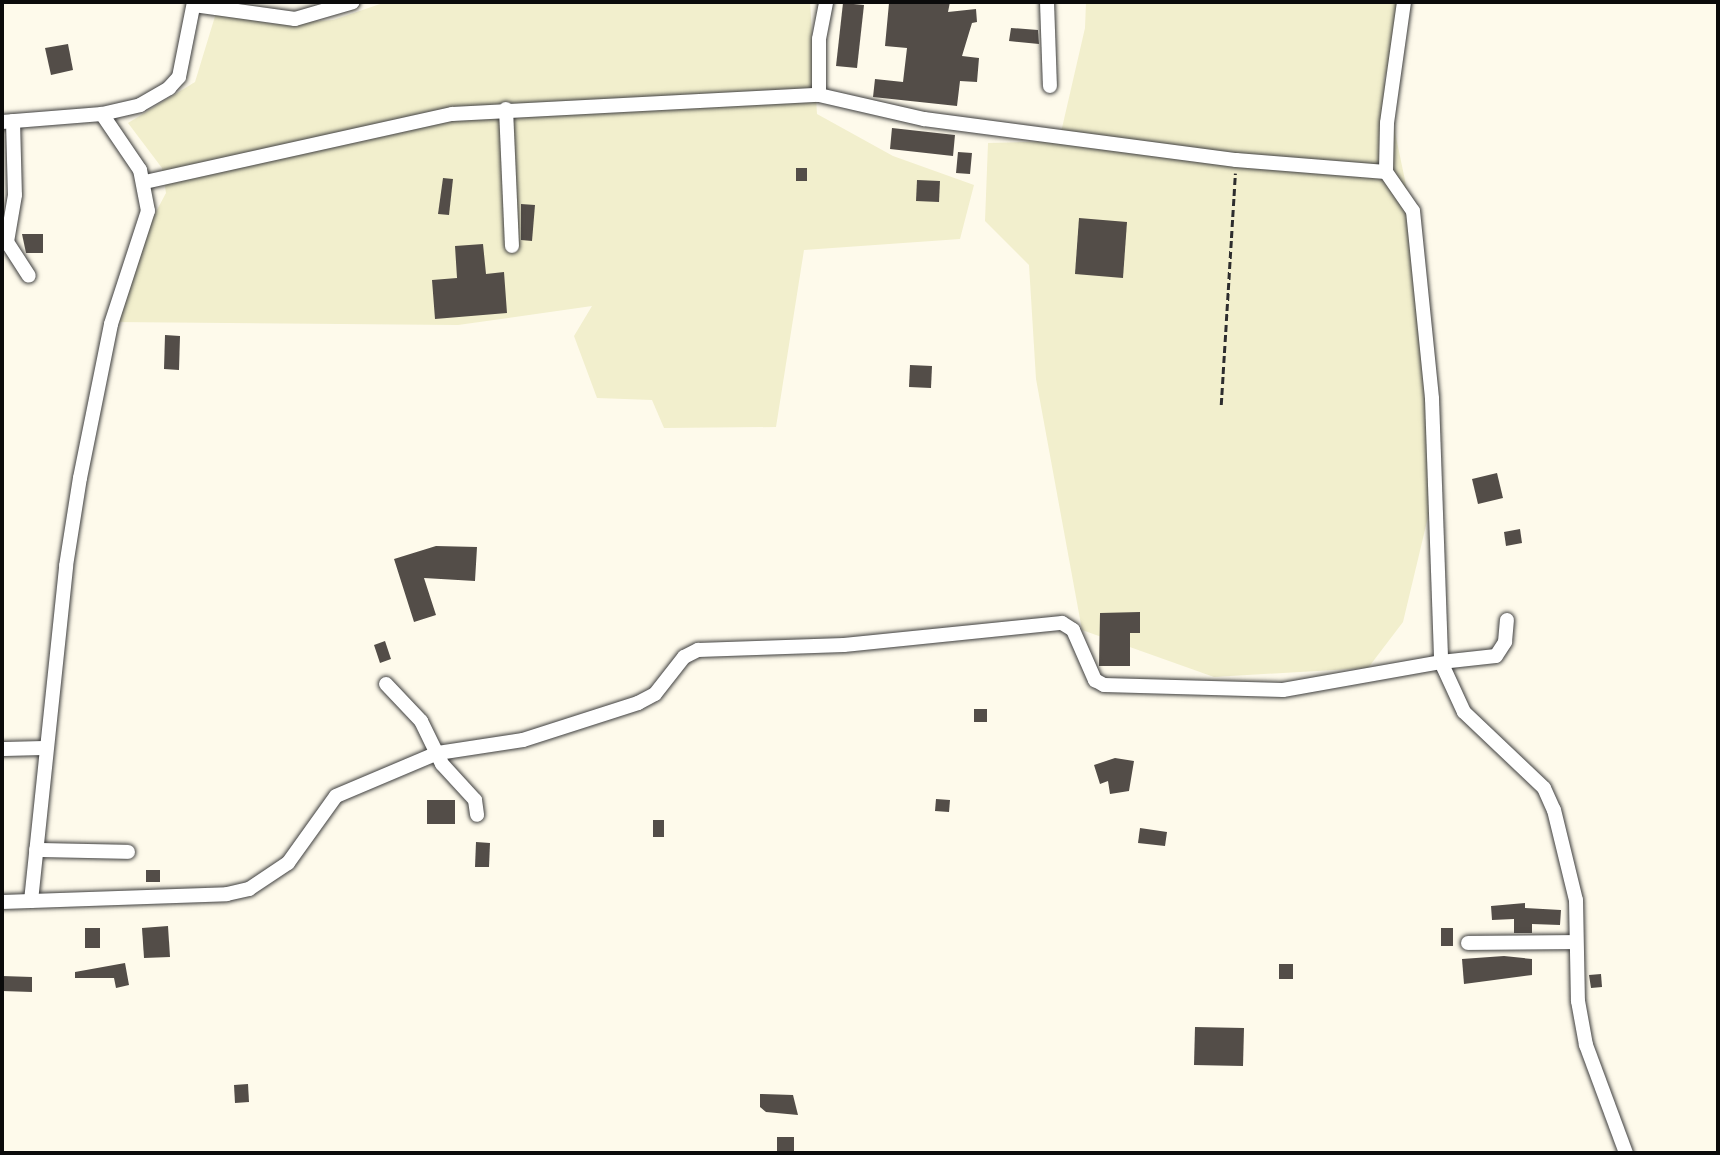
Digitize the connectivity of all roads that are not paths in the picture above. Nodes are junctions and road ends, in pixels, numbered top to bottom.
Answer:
1 (353, 2) edge
2 (826, 2) edge
3 (1047, 2) edge
4 (1404, 2) edge
5 (194, 3) edge
6 (1050, 86) dead end
7 (819, 95) junction
8 (506, 109) junction
9 (102, 114) junction
10 (7, 122) edge
11 (1386, 172) junction
12 (145, 181) junction
13 (6, 213) edge
14 (512, 246) dead end
15 (29, 276) dead end
16 (1507, 620) dead end
17 (1441, 662) junction
18 (386, 684) dead end
19 (46, 748) junction
20 (2, 749) edge
21 (438, 753) junction
22 (477, 816) dead end
23 (36, 850) junction
24 (128, 852) dead end
25 (31, 901) junction
26 (2, 902) edge
27 (1575, 942) junction
28 (1468, 943) dead end
29 (1626, 1153) edge

1 - 5 street
2 - 7 street
3 - 6 street
4 - 11 street
5 - 9 street
7 - 8 street
7 - 11 street
8 - 12 street
8 - 14 street
9 - 10 street
9 - 12 street
10 - 13 street
11 - 17 street
12 - 19 street
13 - 15 street
16 - 17 street
17 - 21 street
17 - 27 street
18 - 21 street
19 - 20 street
19 - 23 street
21 - 22 street
21 - 25 street
23 - 24 street
23 - 25 street
25 - 26 street
27 - 28 street
27 - 29 street

